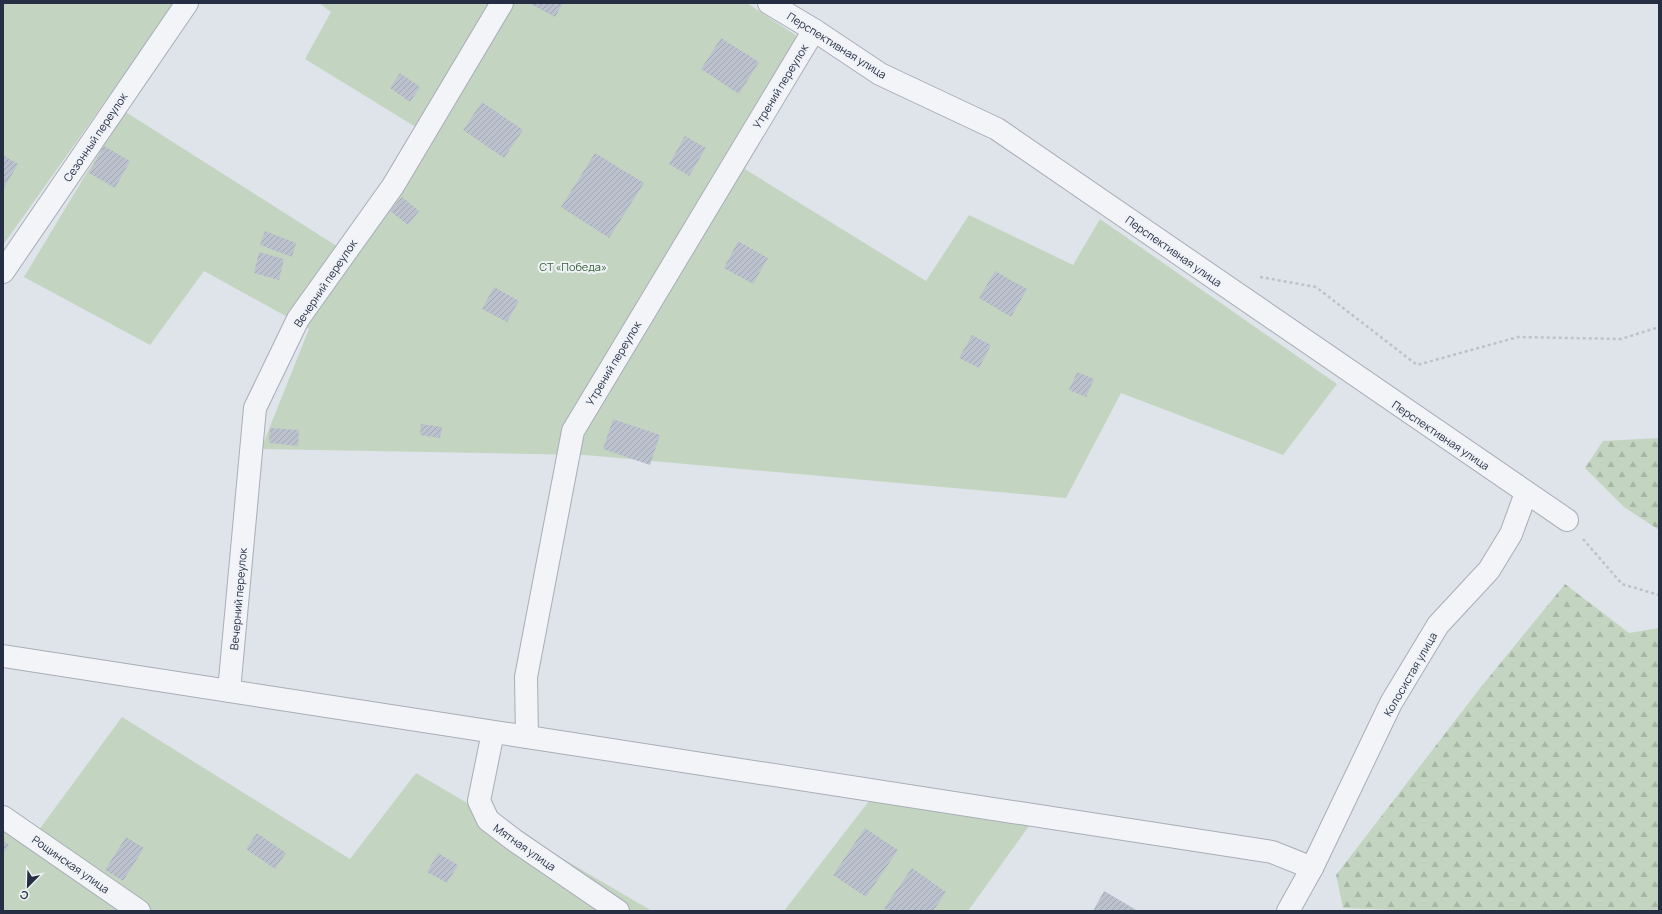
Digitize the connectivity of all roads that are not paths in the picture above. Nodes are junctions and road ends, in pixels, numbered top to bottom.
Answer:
1 (187, 3) edge
2 (502, 3) edge
3 (769, 3) edge
4 (814, 30) junction
5 (3, 272) edge
6 (1526, 493) junction
7 (1567, 520) road end
8 (3, 656) edge
9 (229, 691) junction
10 (492, 732) junction
11 (527, 737) junction
12 (3, 817) edge
13 (1312, 868) junction
14 (139, 911) edge
15 (618, 911) edge
16 (1288, 911) edge

1 - 5 street, Сезонный переулок
2 - 9 street, Вечерний переулок
3 - 4 street, Перспективная улица
4 - 6 street, Перспективная улица
4 - 11 street, Утрений переулок
6 - 7 street, Перспективная улица
6 - 13 street, Колосистая улица
8 - 9 street
9 - 10 street
10 - 11 street
10 - 15 street, Мятная улица
11 - 13 street
12 - 14 street, Рощинская улица
13 - 16 street, Колосистая улица

